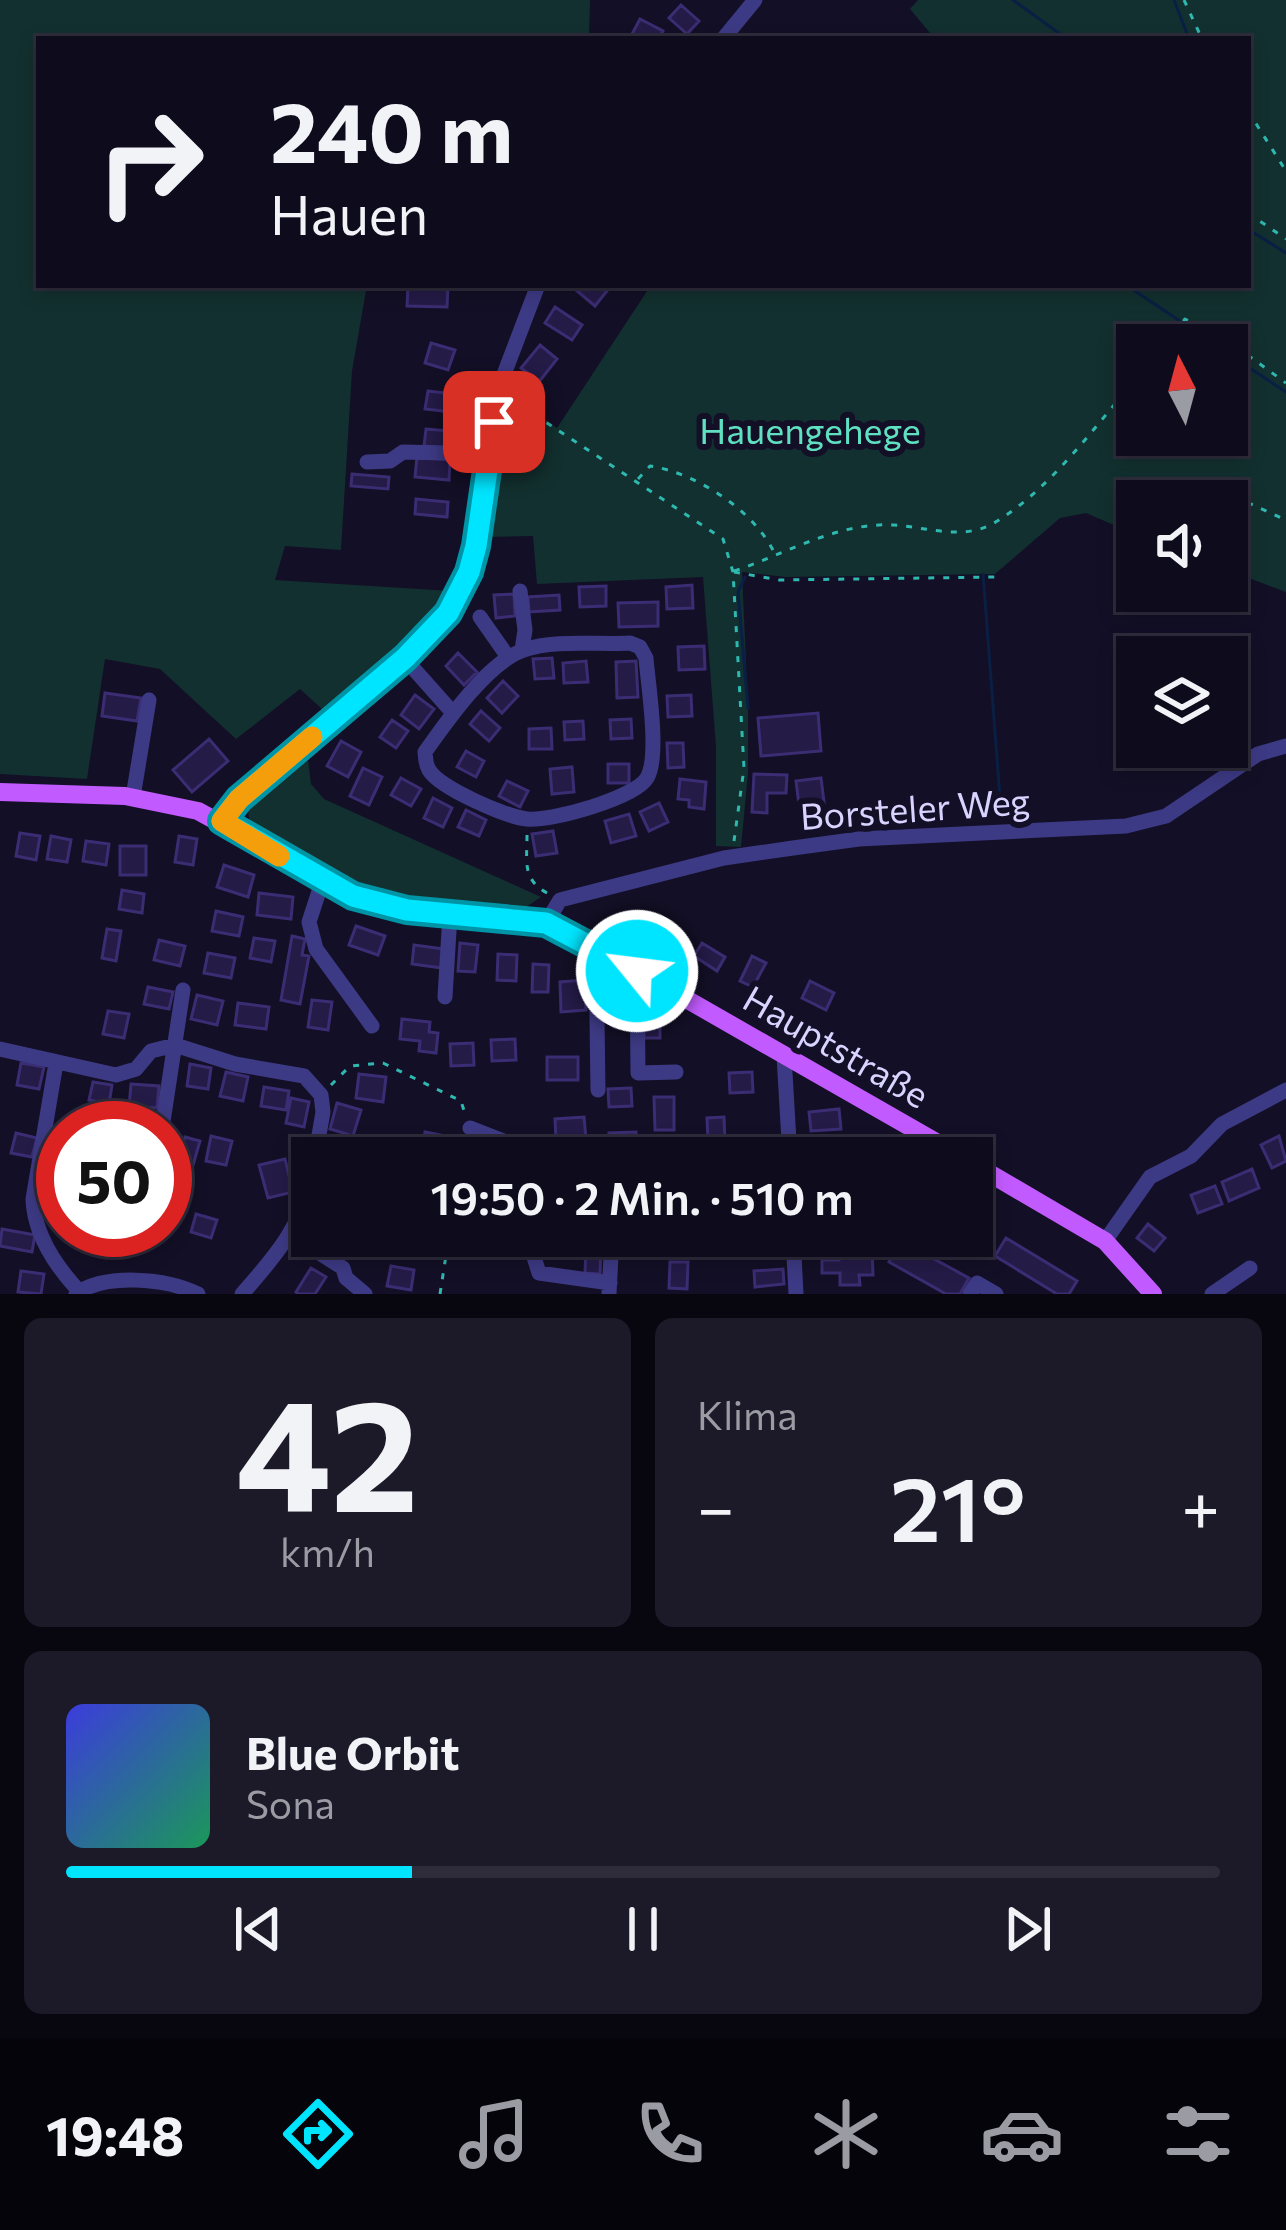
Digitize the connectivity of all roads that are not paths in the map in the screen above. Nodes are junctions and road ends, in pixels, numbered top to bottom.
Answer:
1 (755, 0) edge
2 (725, 36) edge
3 (536, 288) edge
4 (489, 454) junction
5 (367, 462) dead end
6 (520, 591) dead end
7 (480, 617) dead end
8 (515, 654) junction
9 (405, 658) junction
10 (148, 700) dead end
11 (453, 713) junction
12 (1286, 746) edge
13 (0, 792) edge
14 (133, 797) junction
15 (222, 821) junction
16 (322, 882) junction
17 (450, 914) junction
18 (546, 923) junction
19 (600, 950) junction
20 (637, 971) junction
21 (604, 989) dead end
22 (183, 990) dead end
23 (445, 998) dead end
24 (372, 1026) dead end
25 (175, 1046) junction
26 (0, 1049) edge
27 (784, 1056) junction
28 (56, 1063) junction
29 (676, 1072) dead end
30 (598, 1090) dead end
31 (1286, 1090) edge
32 (166, 1101) edge
33 (470, 1128) road end
34 (319, 1137) edge
35 (493, 1137) edge
36 (789, 1137) edge
37 (927, 1137) edge
38 (993, 1175) edge
39 (291, 1235) edge
40 (1105, 1240) junction
41 (326, 1257) edge
42 (534, 1257) edge
43 (611, 1257) edge
44 (794, 1257) edge
45 (1250, 1268) dead end
46 (609, 1288) edge
47 (77, 1292) edge
48 (198, 1294) edge
49 (242, 1294) edge
50 (364, 1294) edge
51 (796, 1294) edge
52 (970, 1294) edge
53 (996, 1294) edge
54 (1153, 1294) edge
55 (1212, 1294) edge

1 - 2 street
3 - 4 street
4 - 5 street
4 - 9 street
6 - 8 street
7 - 8 street
8 - 11 street
8 - 11 street
9 - 11 street
9 - 15 street
10 - 14 street
12 - 18 street, Borsteler Weg
13 - 14 main road, Hauptstraße
14 - 15 main road, Hauptstraße
15 - 16 main road, Hauptstraße
16 - 17 main road, Hauptstraße
16 - 24 street
17 - 18 main road, Hauptstraße
17 - 23 street
18 - 19 main road, Hauptstraße
19 - 20 main road, Hauptstraße
19 - 21 street
19 - 30 street
20 - 27 main road, Hauptstraße
20 - 29 street
22 - 25 street
25 - 28 street
25 - 32 street
25 - 34 street
26 - 28 street
27 - 36 street
27 - 37 main road, Hauptstraße
28 - 47 street
31 - 40 street
33 - 35 street
38 - 40 main road
39 - 49 street
40 - 54 main road
41 - 50 street
42 - 46 street
43 - 46 street
44 - 51 street
45 - 55 street
47 - 48 street
52 - 53 street

